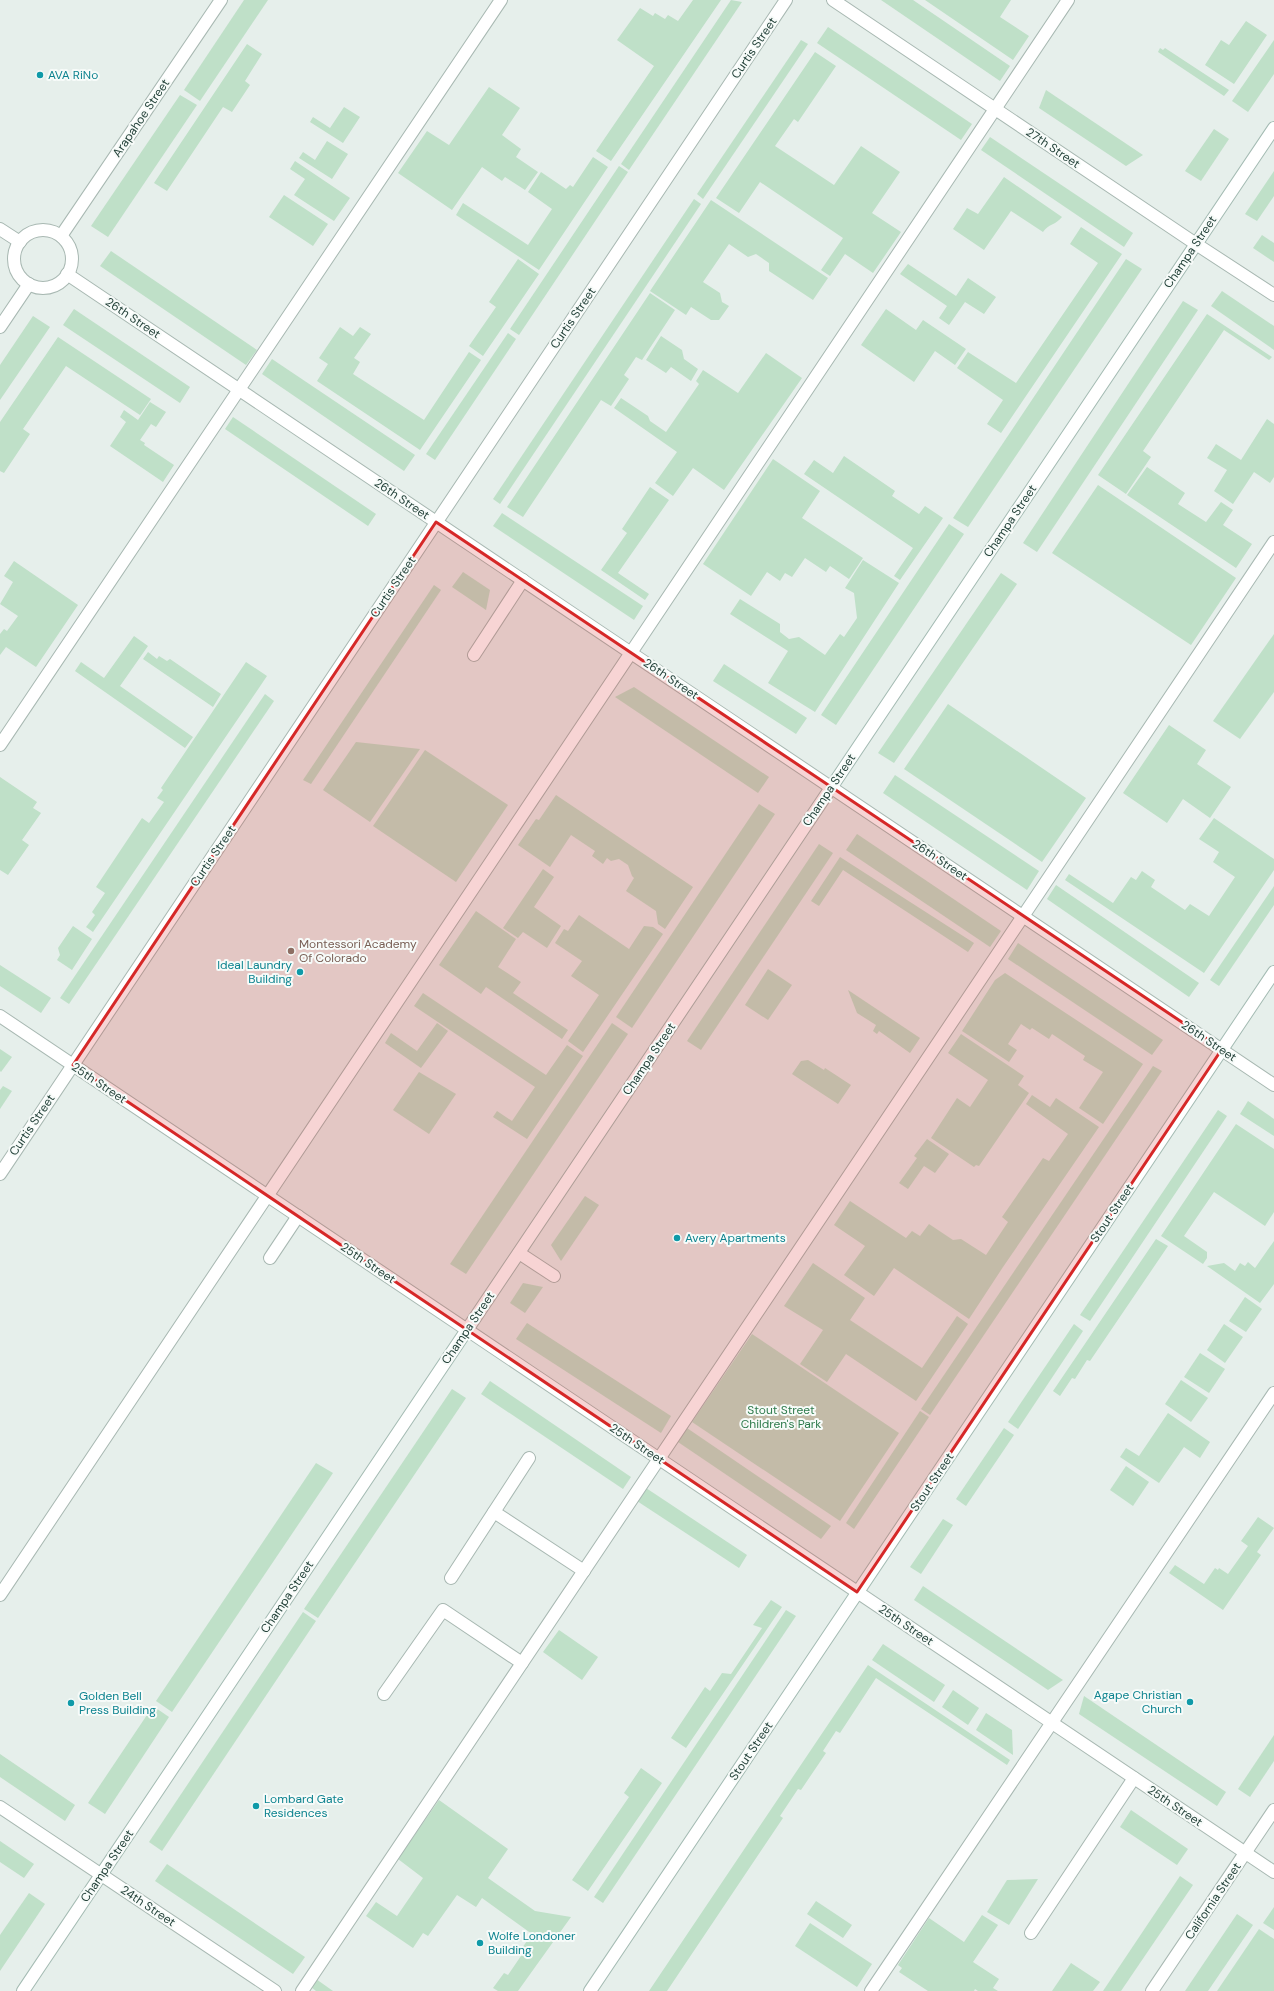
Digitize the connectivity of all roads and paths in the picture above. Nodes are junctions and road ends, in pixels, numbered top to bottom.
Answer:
1 (221, 0) edge
2 (501, 0) edge
3 (786, 0) edge
4 (833, 0) edge
5 (1068, 0) edge
6 (995, 108) junction
7 (1274, 128) edge
8 (0, 229) edge
9 (61, 236) junction
10 (20, 242) junction
11 (1196, 244) junction
12 (67, 274) junction
13 (29, 284) junction
14 (1274, 295) edge
15 (0, 327) edge
16 (239, 389) junction
17 (436, 522) junction
18 (1274, 542) edge
19 (523, 580) junction
20 (632, 653) junction
21 (474, 655) dead end
22 (0, 745) edge
23 (831, 787) junction
24 (1023, 916) junction
25 (1274, 972) edge
26 (0, 1016) edge
27 (1222, 1049) junction
28 (73, 1065) junction
29 (1274, 1084) edge
30 (0, 1174) edge
31 (268, 1196) junction
32 (298, 1216) junction
33 (519, 1253) junction
34 (270, 1258) dead end
35 (554, 1276) dead end
36 (467, 1330) junction
37 (1274, 1393) edge
38 (529, 1458) dead end
39 (659, 1459) junction
40 (494, 1512) junction
41 (584, 1571) junction
42 (451, 1578) dead end
43 (4, 1583) edge
44 (857, 1592) junction
45 (0, 1595) edge
46 (522, 1663) junction
47 (384, 1694) dead end
48 (1052, 1723) junction
49 (1134, 1778) junction
50 (0, 1807) edge
51 (1274, 1810) edge
52 (1245, 1853) junction
53 (1274, 1872) edge
54 (101, 1874) junction
55 (1032, 1933) dead end
56 (23, 1991) edge
57 (275, 1991) edge
58 (302, 1991) edge
59 (590, 1991) edge
60 (871, 1991) edge
61 (1152, 1991) edge

1 - 9 street, Arapahoe Street
2 - 16 street
3 - 17 street, Curtis Street
4 - 6 street, 27th Street
5 - 6 street
6 - 11 street, 27th Street
6 - 20 street
7 - 11 street, Champa Street
8 - 10 street
9 - 10 street
9 - 12 street
10 - 13 street
11 - 14 street, 27th Street
11 - 23 street, Champa Street
12 - 13 street
12 - 16 street, 26th Street
13 - 15 street
16 - 17 street, 26th Street
16 - 22 street
17 - 19 street, 26th Street
17 - 28 street, Curtis Street
18 - 24 street
19 - 20 street, 26th Street
19 - 21 street
20 - 23 street, 26th Street
20 - 31 street
23 - 24 street, 26th Street
23 - 33 street, Champa Street
24 - 27 street, 26th Street
24 - 39 street
25 - 27 street, Stout Street
26 - 28 street, 25th Street
27 - 29 street, 26th Street
27 - 44 street, Stout Street
28 - 30 street, Curtis Street
28 - 31 street, 25th Street
31 - 32 street, 25th Street
31 - 43 street
32 - 34 street
32 - 36 street, 25th Street
33 - 35 street
33 - 36 street, Champa Street
36 - 39 street, 25th Street
36 - 54 street, Champa Street
37 - 48 street
38 - 40 street
39 - 41 street
39 - 44 street, 25th Street
40 - 41 street
40 - 42 street
41 - 46 street
43 - 45 street
44 - 48 street, 25th Street
44 - 59 street, Stout Street
46 - 47 street
46 - 58 street
48 - 49 street, 25th Street
48 - 60 street
49 - 52 street, 25th Street
49 - 55 street
50 - 54 street, 24th Street
51 - 52 street, California Street
52 - 53 street, 25th Street
52 - 61 street, California Street
54 - 56 street, Champa Street
54 - 57 street, 24th Street

